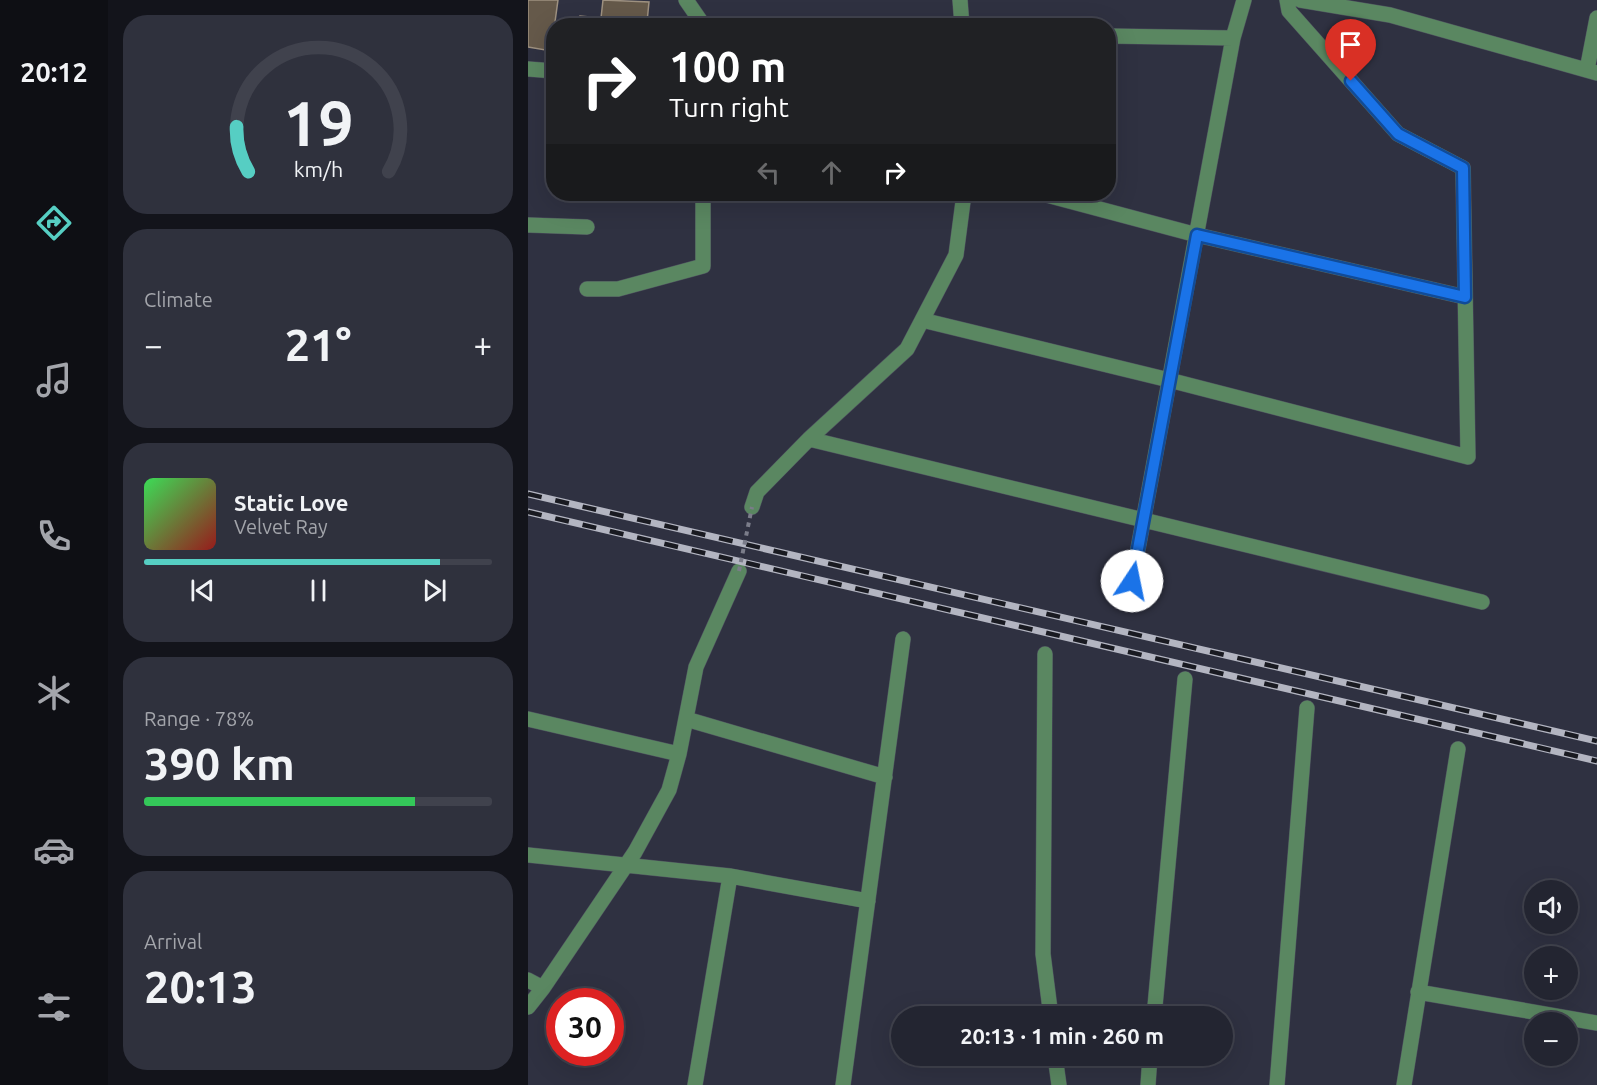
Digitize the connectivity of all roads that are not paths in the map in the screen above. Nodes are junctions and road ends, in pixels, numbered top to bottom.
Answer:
1 (686, 0) edge
2 (960, 0) edge
3 (1244, 0) edge
4 (1287, 0) edge
5 (1300, 0) edge
6 (698, 18) edge
7 (961, 18) edge
8 (1597, 18) edge
9 (1116, 36) edge
10 (1233, 38) junction
11 (528, 69) edge
12 (546, 71) edge
13 (1592, 72) edge
14 (703, 201) edge
15 (963, 201) edge
16 (1069, 201) edge
17 (528, 225) edge
18 (587, 227) dead end
19 (1197, 235) junction
20 (587, 289) dead end
21 (1465, 297) junction
22 (922, 321) junction
23 (1169, 380) junction
24 (808, 439) junction
25 (752, 507) road end
26 (1143, 522) junction
27 (739, 571) road end
28 (1132, 581) dead end
29 (1482, 602) dead end
30 (903, 639) dead end
31 (1045, 654) dead end
32 (1185, 679) dead end
33 (1307, 708) dead end
34 (686, 718) junction
35 (528, 719) edge
36 (1458, 749) dead end
37 (679, 754) junction
38 (885, 777) junction
39 (528, 855) edge
40 (625, 867) junction
41 (730, 876) junction
42 (868, 901) junction
43 (528, 980) edge
44 (543, 988) junction
45 (1418, 992) junction
46 (1050, 1006) edge
47 (1155, 1006) edge
48 (528, 1007) edge
49 (1597, 1023) edge
50 (1056, 1066) edge
51 (1149, 1066) edge
52 (695, 1085) edge
53 (843, 1085) edge
54 (1059, 1085) edge
55 (1148, 1085) edge
56 (1277, 1085) edge
57 (1404, 1085) edge

1 - 6 street
2 - 7 street
3 - 10 street
4 - 21 street
5 - 13 street
8 - 13 street
9 - 10 street
10 - 19 street
11 - 12 street
14 - 20 street
15 - 22 street
16 - 19 street
17 - 18 street
19 - 21 street
19 - 23 street
21 - 23 street
22 - 23 street
22 - 24 street
23 - 26 street
24 - 25 street
24 - 26 street
26 - 28 street
26 - 29 street
27 - 34 street
30 - 38 street
31 - 46 street
32 - 47 street
33 - 56 street
34 - 37 street
34 - 38 street
35 - 37 street
36 - 45 street
37 - 40 street
38 - 42 street
39 - 40 street
40 - 41 street
40 - 44 street
41 - 42 street
41 - 52 street
42 - 53 street
43 - 44 street
44 - 48 street
45 - 49 street
45 - 57 street
50 - 54 street
51 - 55 street

